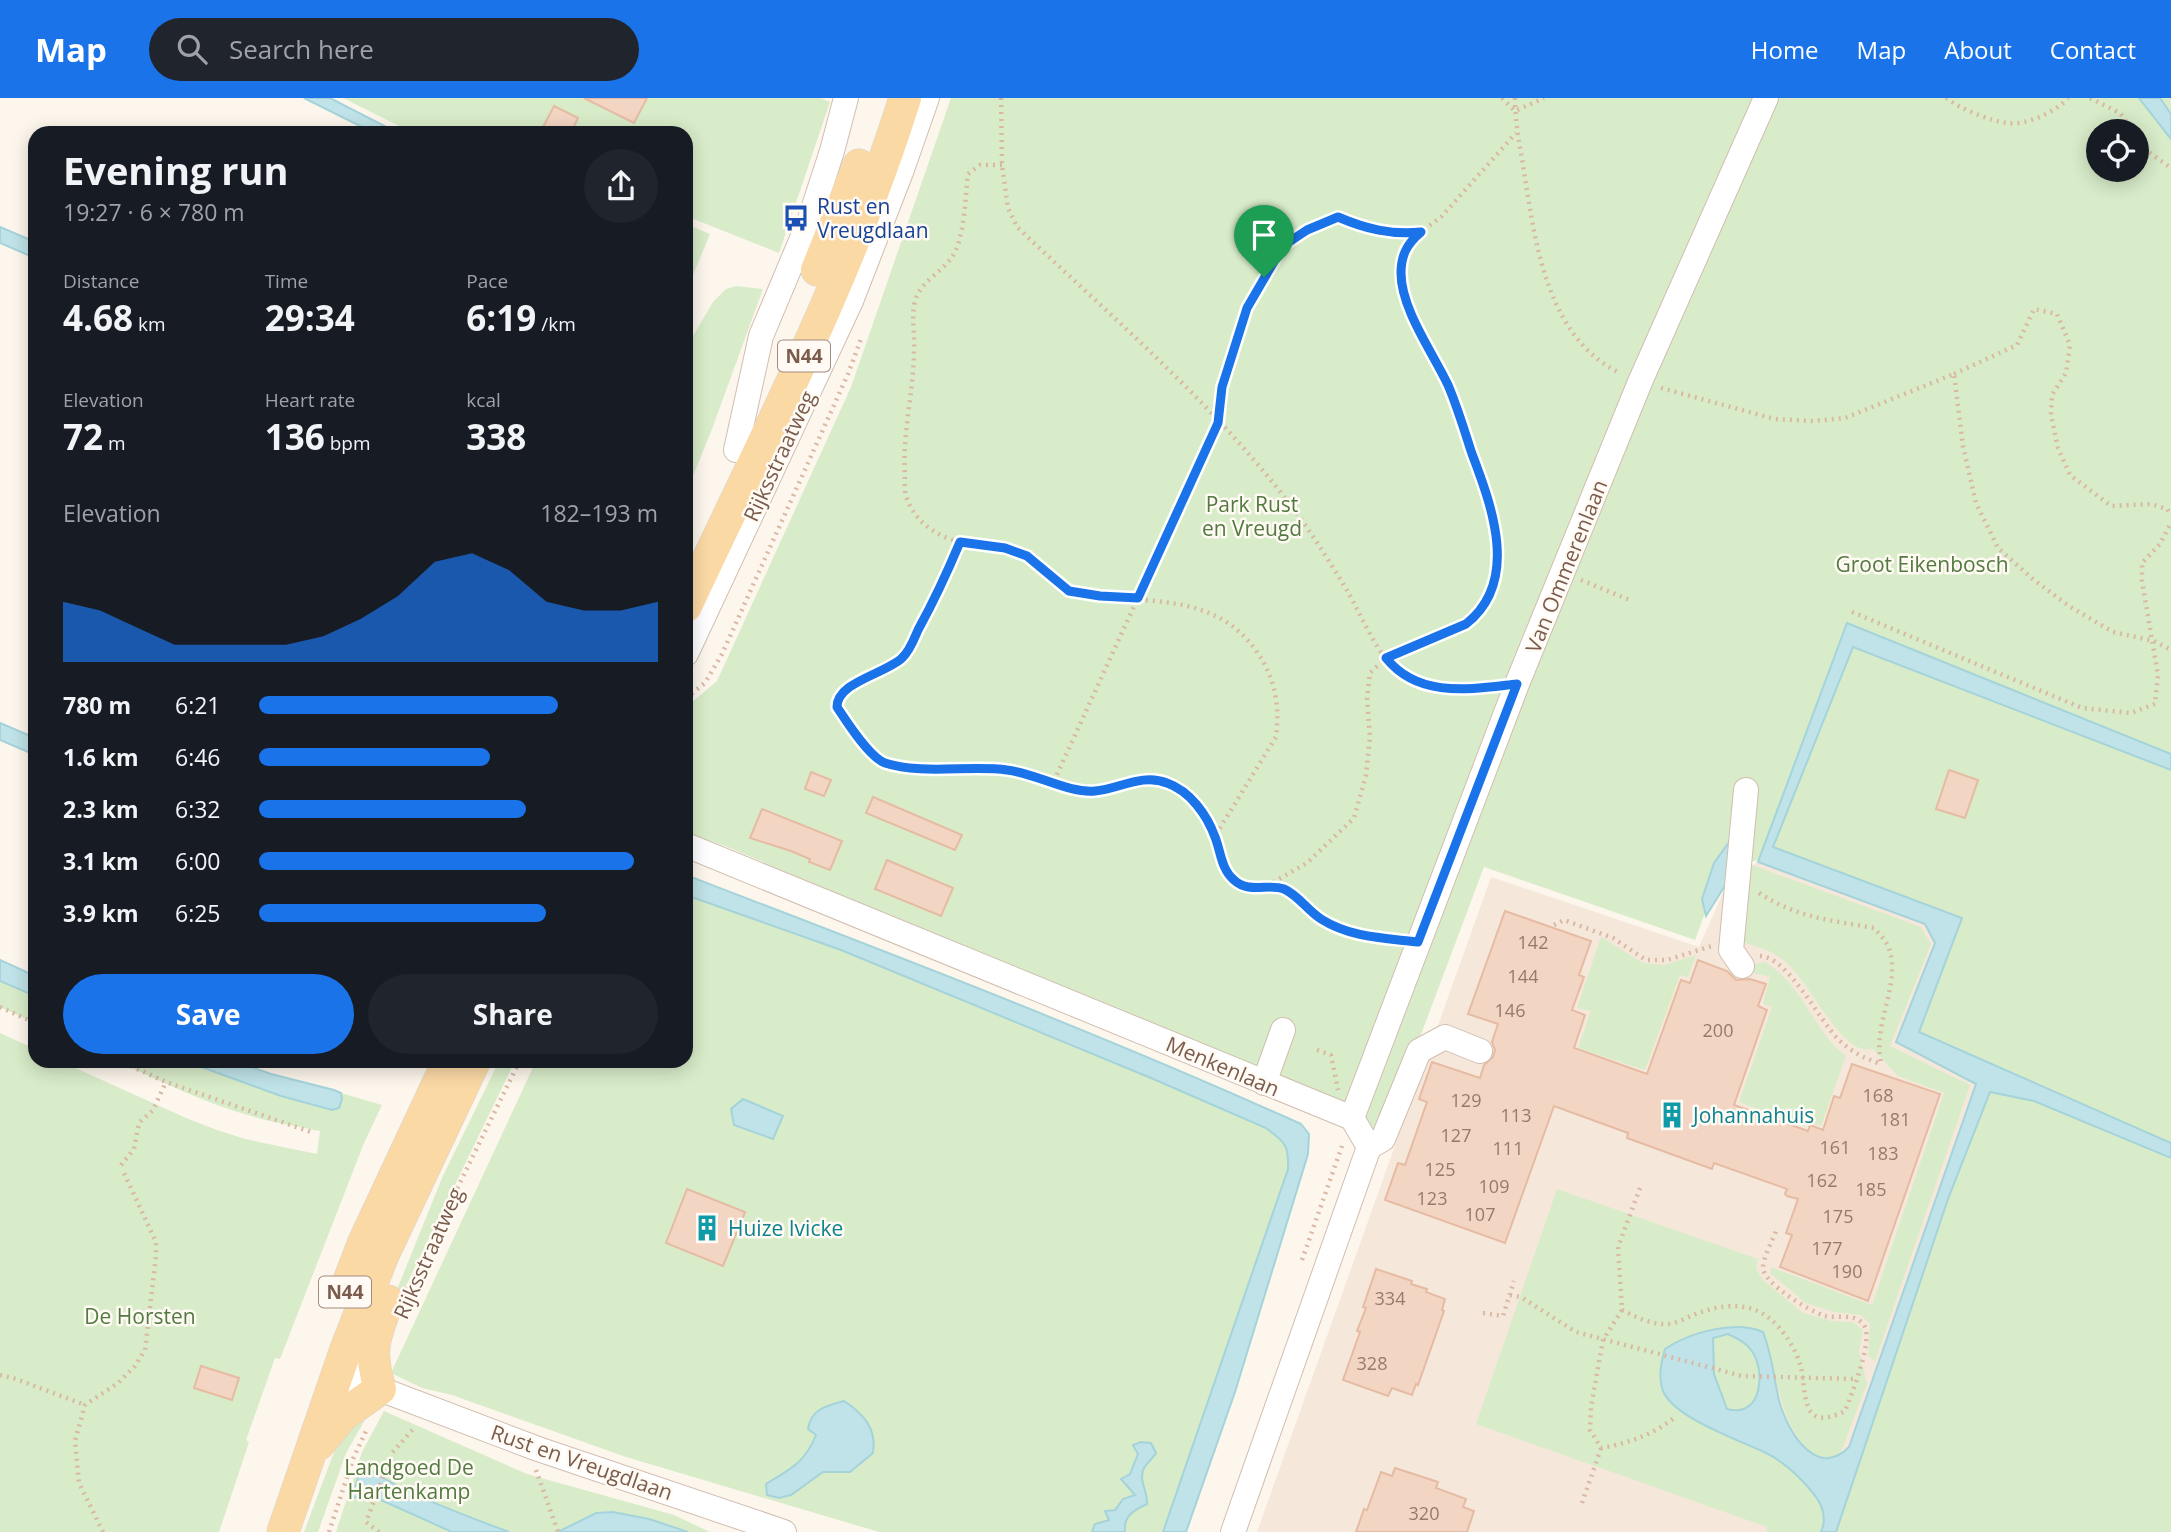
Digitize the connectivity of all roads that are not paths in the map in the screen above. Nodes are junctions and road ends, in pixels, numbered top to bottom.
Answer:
1 (846, 98) edge
2 (883, 98) edge
3 (905, 98) edge
4 (927, 98) edge
5 (1766, 98) edge
6 (736, 450) junction
7 (693, 542) edge
8 (693, 591) edge
9 (693, 639) edge
10 (1746, 790) dead end
11 (693, 848) edge
12 (1742, 966) dead end
13 (1283, 1030) dead end
14 (1480, 1051) dead end
15 (445, 1068) edge
16 (471, 1068) edge
17 (1264, 1083) junction
18 (1352, 1118) junction
19 (1369, 1147) junction
20 (429, 1154) junction
21 (373, 1339) junction
22 (380, 1390) junction
23 (355, 1422) junction
24 (309, 1456) junction
25 (261, 1532) edge
26 (283, 1532) edge
27 (785, 1532) edge
28 (1233, 1532) edge

1 - 6 street, Rijksstraatweg / N44
2 - 6 main road, Rijksstraatweg / N44
3 - 8 main road, Rijksstraatweg / N44
4 - 9 street, Rijksstraatweg / N44
5 - 18 street, Van Ommerenlaan
6 - 7 main road, Rijksstraatweg / N44
10 - 12 street
11 - 17 street, Menkenlaan
13 - 17 street
14 - 19 street
15 - 25 main road, N44
16 - 20 main road, Rijksstraatweg / N44
17 - 18 street, Menkenlaan
18 - 19 street
19 - 28 street
20 - 21 main road, N44
20 - 24 main road, Rijksstraatweg / N44
21 - 22 main road, N44
21 - 23 street, Rijksstraatweg / N44
22 - 23 main road, N44
22 - 27 street, Rust en Vreugdlaan
23 - 24 main road, N44
24 - 26 main road, Rijksstraatweg / N44

